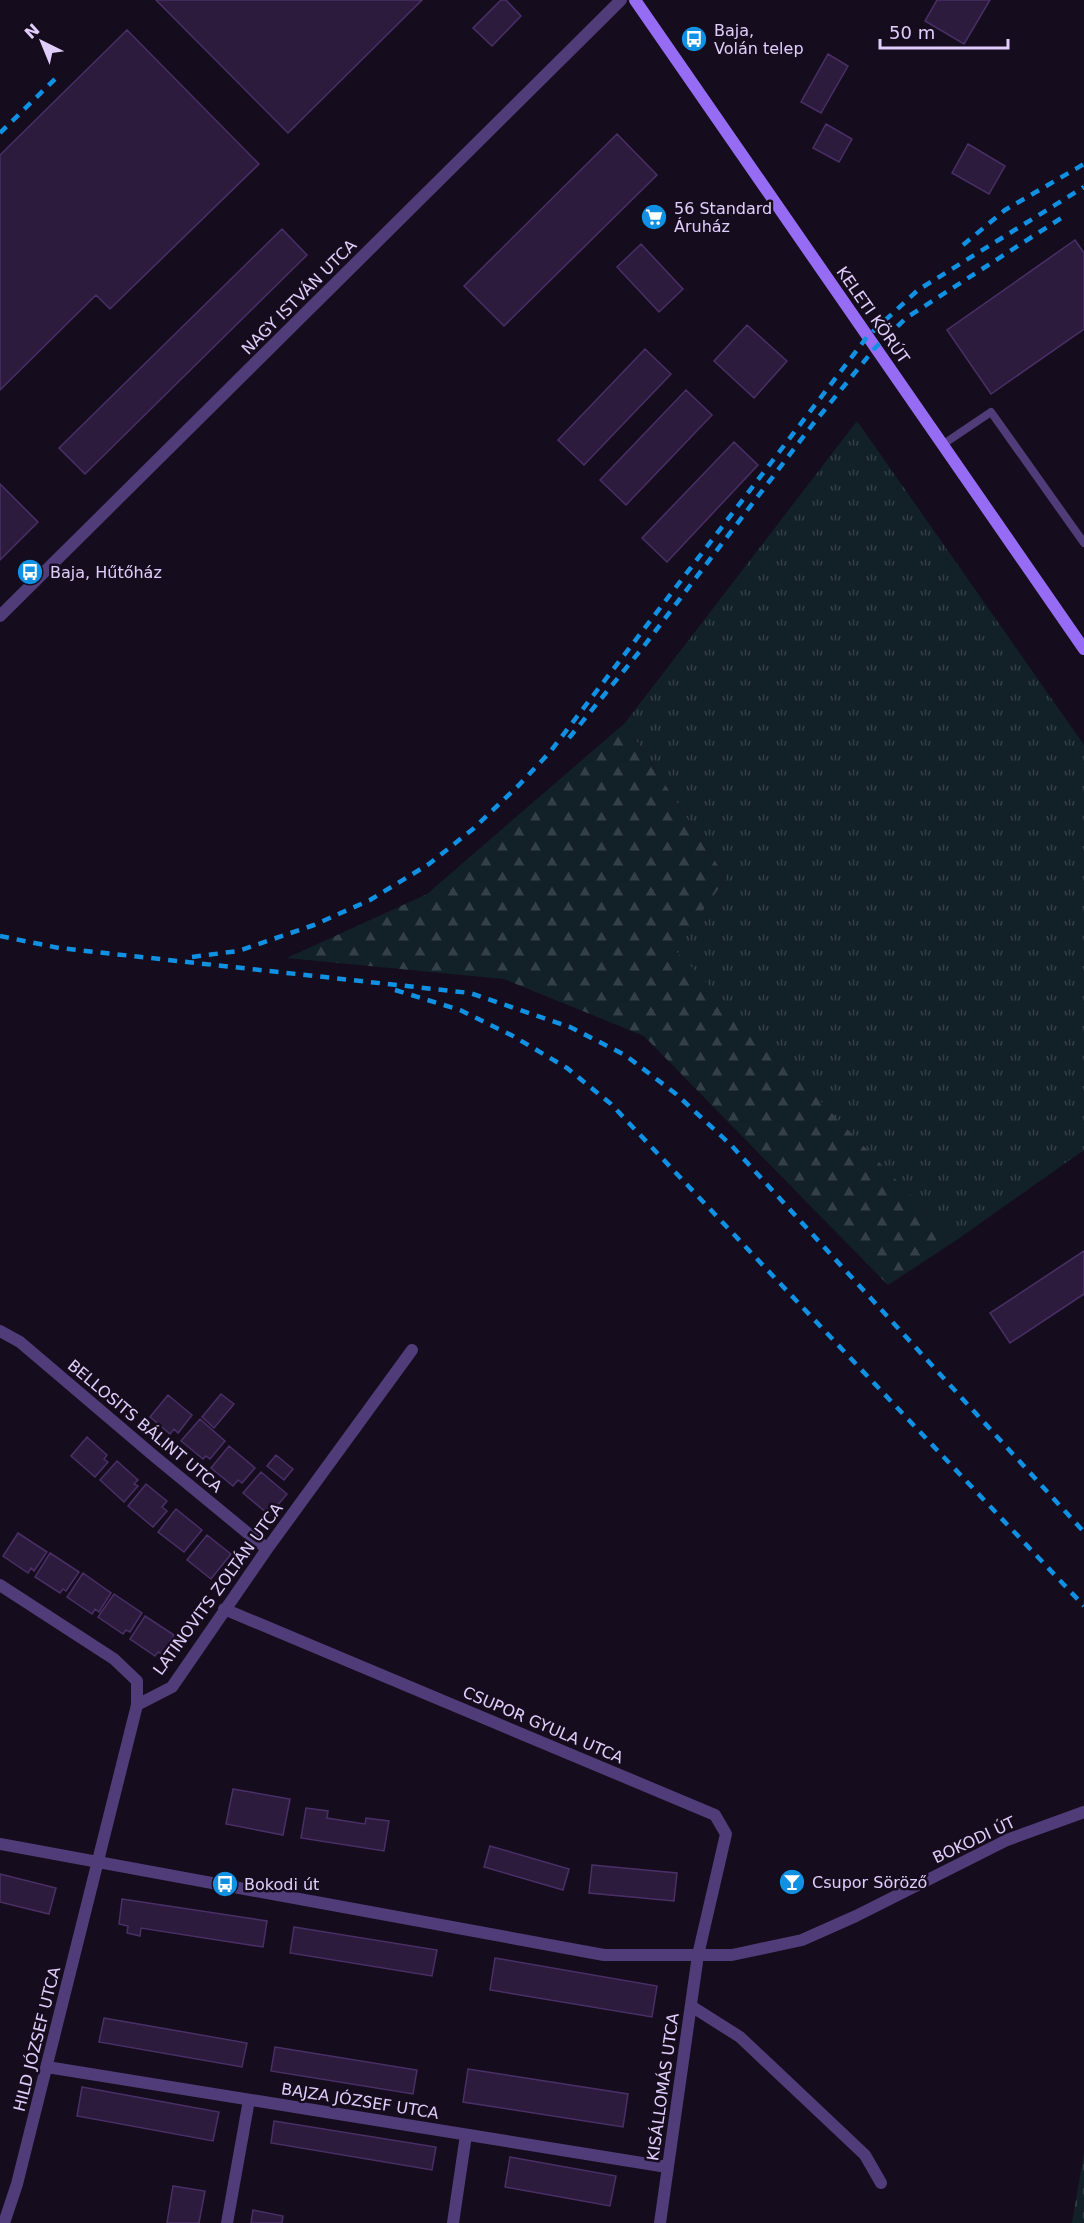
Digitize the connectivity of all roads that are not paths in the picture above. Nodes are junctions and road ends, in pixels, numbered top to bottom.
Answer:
1 (621, 0) edge
2 (635, 0) edge
3 (942, 445) junction
4 (1084, 543) edge
5 (0, 616) edge
6 (1084, 650) edge
7 (0, 1330) edge
8 (412, 1350) dead end
9 (267, 1549) junction
10 (0, 1585) edge
11 (224, 1609) junction
12 (137, 1705) junction
13 (1084, 1812) edge
14 (0, 1844) edge
15 (99, 1863) junction
16 (698, 1955) junction
17 (691, 2006) junction
18 (47, 2067) junction
19 (249, 2100) junction
20 (466, 2135) junction
21 (668, 2167) junction
22 (881, 2183) dead end
23 (663, 2222) edge
24 (4, 2223) edge
25 (227, 2223) edge
26 (453, 2223) edge

1 - 5 street, NAGY ISTVÁN UTCA
2 - 3 main road, KELETI KÖRÚT
3 - 4 lane
3 - 6 main road, KELETI KÖRÚT
7 - 9 street, BELLOSITS BÁLINT UTCA
8 - 9 street, LATINOVITS ZOLTÁN UTCA
9 - 11 street, LATINOVITS ZOLTÁN UTCA
10 - 12 street
11 - 12 street, LATINOVITS ZOLTÁN UTCA
11 - 16 street, CSUPOR GYULA UTCA
12 - 15 street
13 - 16 street, BOKODI ÚT
14 - 15 street, BOKODI ÚT
15 - 16 street, BOKODI ÚT
15 - 18 street, HILD JÓZSEF UTCA
16 - 17 street, KISÁLLOMÁS UTCA
17 - 21 street, KISÁLLOMÁS UTCA
17 - 22 street
18 - 19 street, BAJZA JÓZSEF UTCA
18 - 24 street, HILD JÓZSEF UTCA
19 - 20 street, BAJZA JÓZSEF UTCA
19 - 25 street
20 - 21 street, BAJZA JÓZSEF UTCA
20 - 26 street
21 - 23 street, KISÁLLOMÁS UTCA

